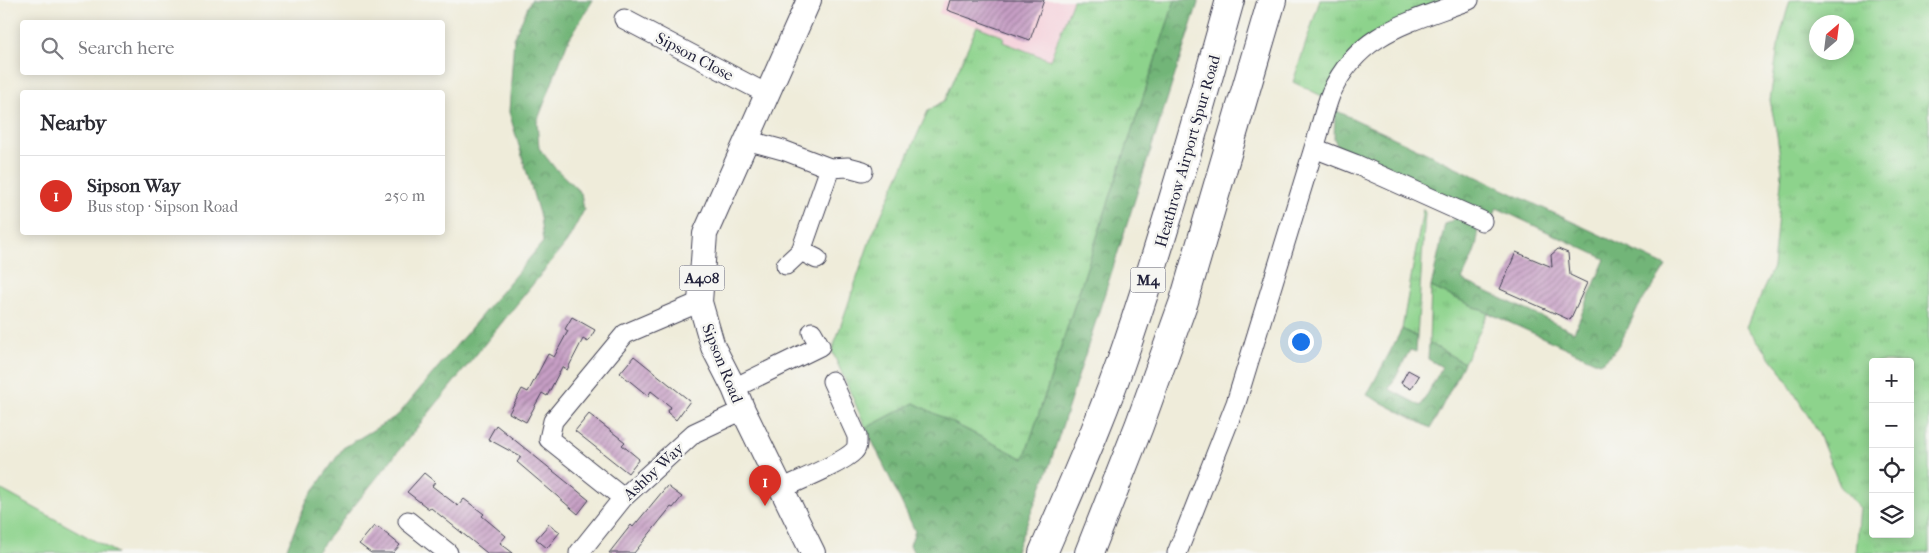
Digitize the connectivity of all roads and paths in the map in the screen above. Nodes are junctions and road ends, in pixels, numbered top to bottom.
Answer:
1 (809, 0) edge
2 (1230, 0) edge
3 (1272, 0) edge
4 (1469, 0) edge
5 (624, 19) dead end
6 (767, 94) junction
7 (746, 140) junction
8 (1314, 148) junction
9 (830, 168) junction
10 (862, 171) dead end
11 (1482, 221) dead end
12 (786, 264) dead end
13 (700, 302) junction
14 (812, 332) dead end
15 (832, 381) dead end
16 (734, 388) junction
17 (743, 410) junction
18 (781, 489) junction
19 (623, 498) junction
20 (408, 522) dead end
21 (448, 553) edge
22 (579, 553) edge
23 (813, 553) edge
24 (1043, 553) edge
25 (1089, 553) edge
26 (1177, 553) edge

1 - 6 main road, Sipson Road / A408
2 - 24 highway, Heathrow Airport Spur Road / M4
3 - 25 highway, M4
4 - 8 street
5 - 6 street, Sipson Close
6 - 7 main road, Sipson Road / A408
7 - 9 street
7 - 13 main road, Sipson Road / A408
8 - 11 street
8 - 26 street
9 - 10 street
9 - 12 street
13 - 16 main road, Sipson Road / A408
13 - 19 street
14 - 16 street
15 - 18 street
16 - 17 main road, Sipson Road / A408
17 - 18 main road, Sipson Road / A408
17 - 19 street, Ashby Way
18 - 23 main road, Sipson Road / A408
19 - 22 street, Ashby Way
20 - 21 street

